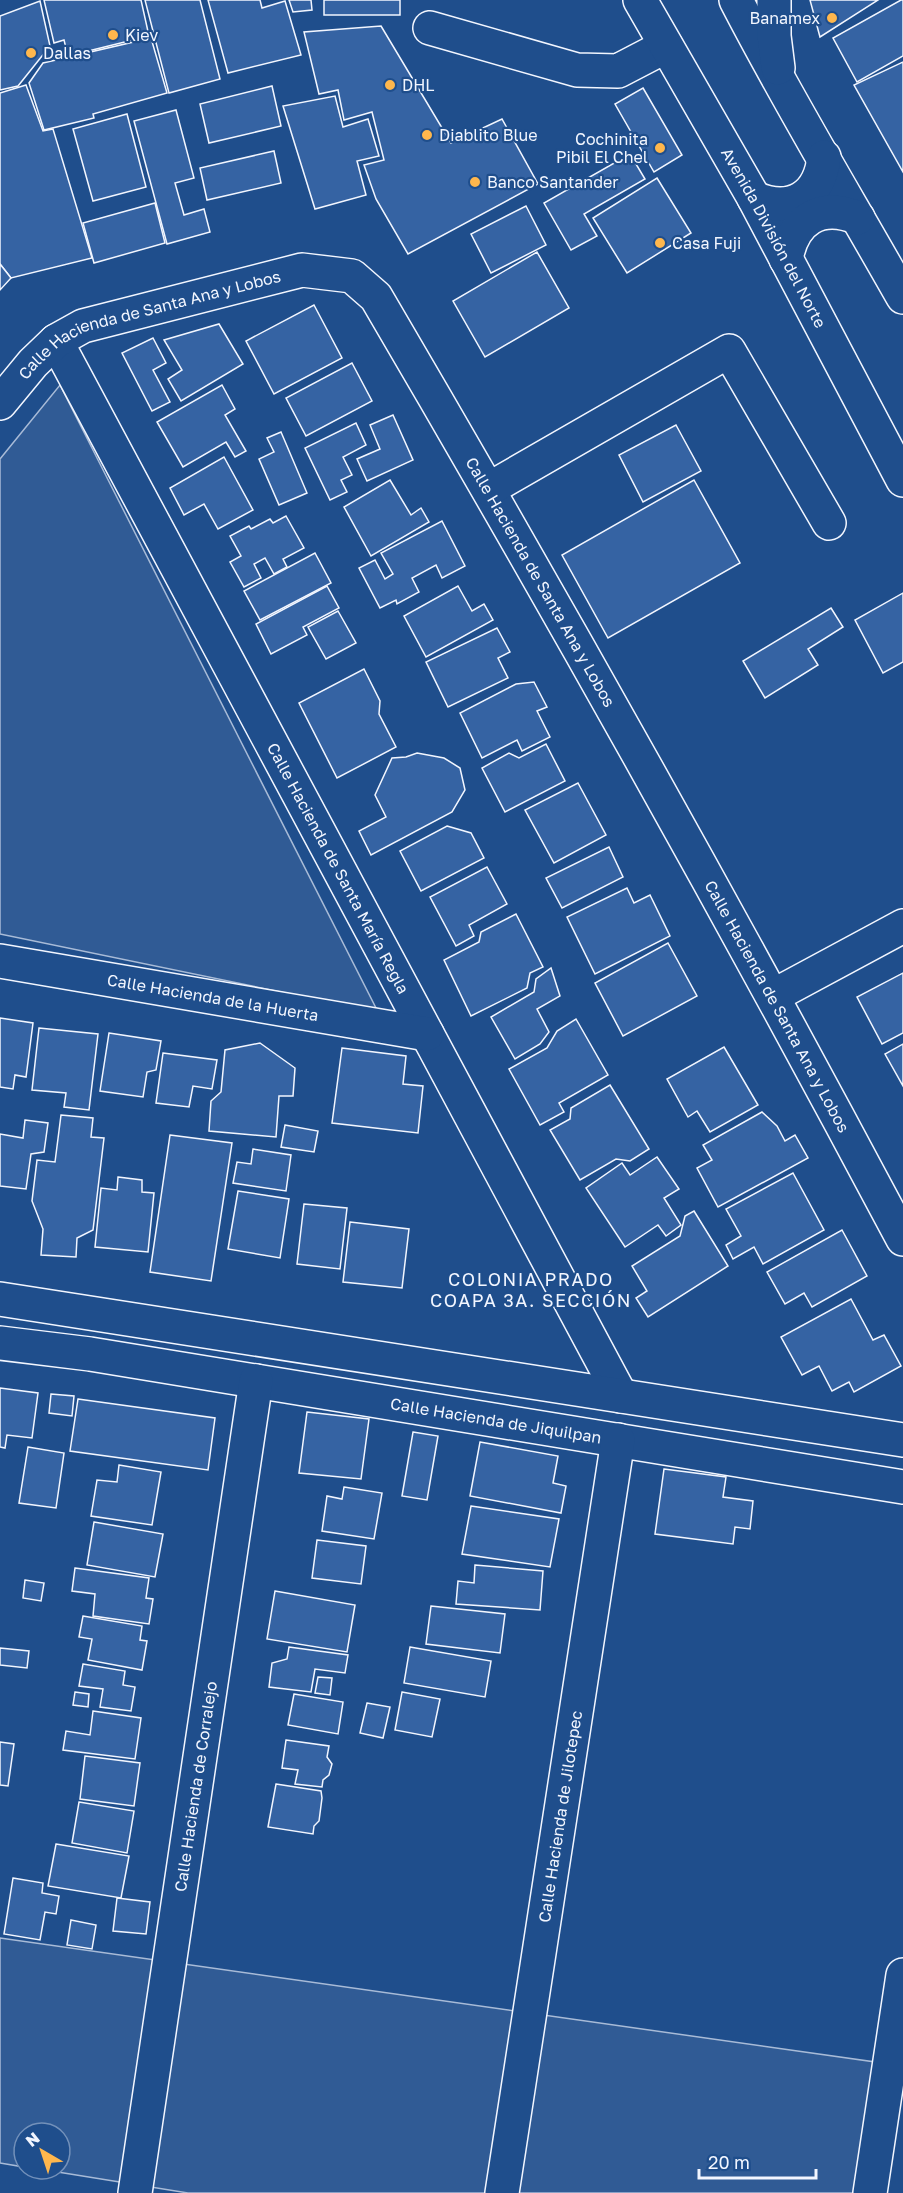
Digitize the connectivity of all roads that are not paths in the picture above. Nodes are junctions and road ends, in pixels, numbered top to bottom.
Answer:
1 (736, 0) edge
2 (774, 0) edge
3 (639, 3) edge
4 (430, 28) dead end
5 (666, 46) junction
6 (780, 85) junction
7 (825, 157) junction
8 (754, 198) junction
9 (858, 218) junction
10 (786, 260) junction
11 (903, 297) edge
12 (56, 341) junction
13 (0, 404) edge
14 (903, 480) edge
15 (489, 489) junction
16 (829, 523) dead end
17 (903, 926) edge
18 (0, 961) edge
19 (773, 996) junction
20 (427, 1034) junction
21 (903, 1239) edge
22 (0, 1299) edge
23 (95, 1314) junction
24 (0, 1343) edge
25 (90, 1354) junction
26 (256, 1381) junction
27 (621, 1396) junction
28 (835, 1429) junction
29 (618, 1440) junction
30 (903, 1440) edge
31 (823, 1475) junction
32 (903, 1487) edge
33 (903, 1975) edge
34 (889, 2159) edge
35 (135, 2193) edge
36 (502, 2193) edge
37 (870, 2193) edge

1 - 6 street
2 - 6 street
3 - 5 street, Avenida División del Norte
4 - 5 street
5 - 8 street, Avenida División del Norte
6 - 7 street
7 - 8 street
7 - 9 street
8 - 10 street, Avenida División del Norte
9 - 10 street
9 - 11 street
10 - 14 street, Avenida División del Norte
12 - 13 street, Calle Hacienda de Santa Ana y Lobos
12 - 15 street, Calle Hacienda de Santa Ana y Lobos
12 - 20 street, Calle Hacienda de Santa María Regla
15 - 16 street
15 - 19 street, Calle Hacienda de Santa Ana y Lobos
17 - 19 street
18 - 20 street, Calle Hacienda de la Huerta
19 - 21 street, Calle Hacienda de Santa Ana y Lobos
20 - 27 street, Calle Hacienda de Santa María Regla
22 - 23 street
23 - 25 street
23 - 27 street
24 - 25 street, Calle Hacienda de Jiquilpan
25 - 26 street, Calle Hacienda de Jiquilpan
26 - 29 street, Calle Hacienda de Jiquilpan
26 - 35 street, Calle Hacienda de Corralejo
27 - 28 street
28 - 30 street
28 - 31 street
29 - 31 street, Calle Hacienda de Jiquilpan
29 - 36 street, Calle Hacienda de Jilotepec
31 - 32 street, Calle Hacienda de Jiquilpan
33 - 34 street
34 - 37 street

